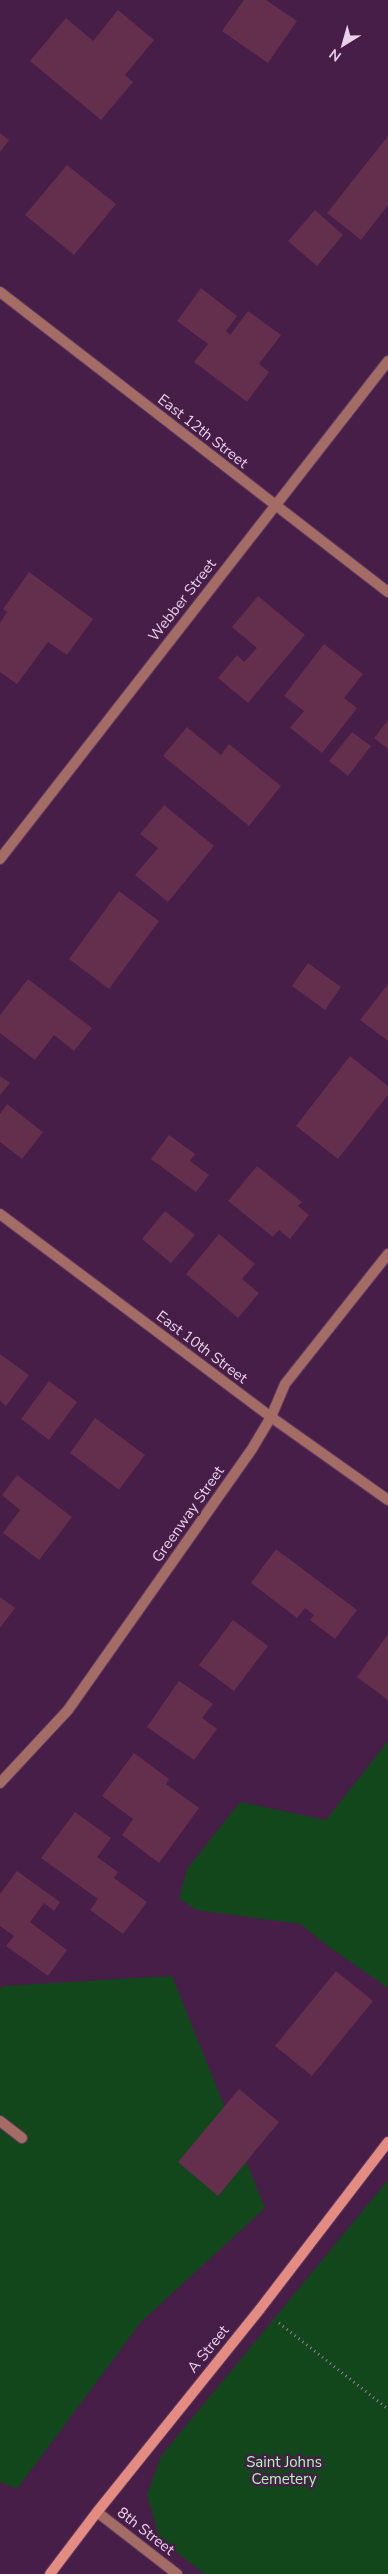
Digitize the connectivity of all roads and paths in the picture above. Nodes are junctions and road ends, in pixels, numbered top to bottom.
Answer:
1 (0, 292) edge
2 (388, 361) edge
3 (274, 506) junction
4 (388, 592) edge
5 (0, 859) edge
6 (0, 1214) edge
7 (388, 1254) edge
8 (271, 1417) junction
9 (388, 1500) edge
10 (0, 1783) edge
11 (0, 2122) edge
12 (22, 2138) dead end
13 (388, 2142) edge
14 (260, 2309) junction
15 (388, 2409) edge
16 (96, 2512) junction
17 (50, 2574) edge
18 (177, 2574) edge

1 - 3 street, East 12th Street
2 - 3 street, Webber Street
3 - 4 street, East 12th Street
3 - 5 street, Webber Street
6 - 8 street, East 10th Street
7 - 8 street, Greenway Street
8 - 9 street, East 10th Street
8 - 10 street, Greenway Street
11 - 12 street
13 - 14 street, A Street
14 - 15 path
14 - 16 street, A Street
16 - 17 street, A Street
16 - 18 street, 8th Street

